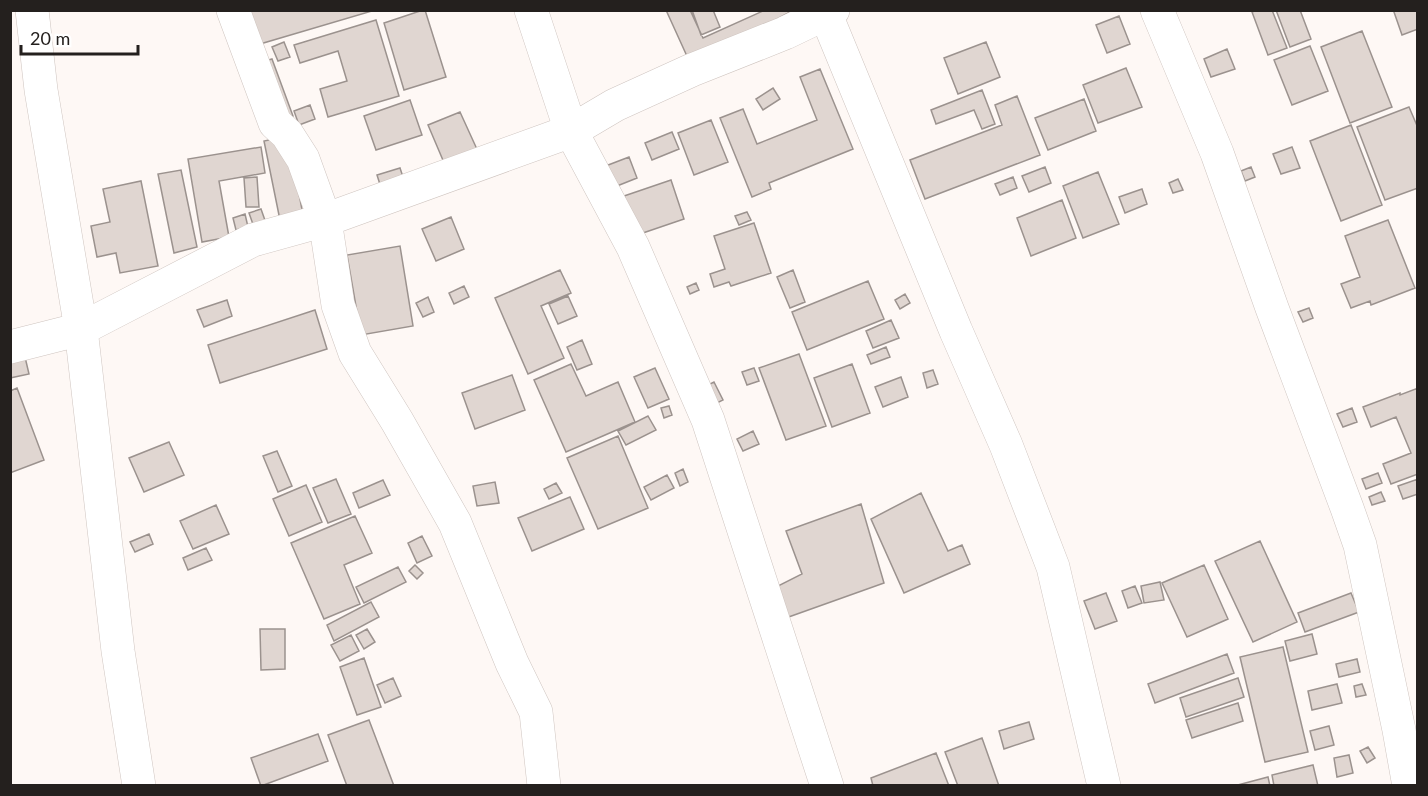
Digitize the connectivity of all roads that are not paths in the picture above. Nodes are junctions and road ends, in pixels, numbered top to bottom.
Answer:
1 (32, 10) edge
2 (233, 10) edge
3 (531, 10) edge
4 (1156, 10) edge
5 (827, 12) edge
6 (572, 131) junction
7 (325, 220) junction
8 (81, 329) junction
9 (10, 347) edge
10 (139, 786) edge
11 (544, 786) edge
12 (827, 786) edge
13 (1104, 786) edge
14 (1409, 786) edge

1 - 8 street
2 - 7 street
3 - 6 street
4 - 14 street
5 - 6 street
5 - 13 street
6 - 7 street
6 - 12 street
7 - 8 street
7 - 11 street
8 - 9 street
8 - 10 street

